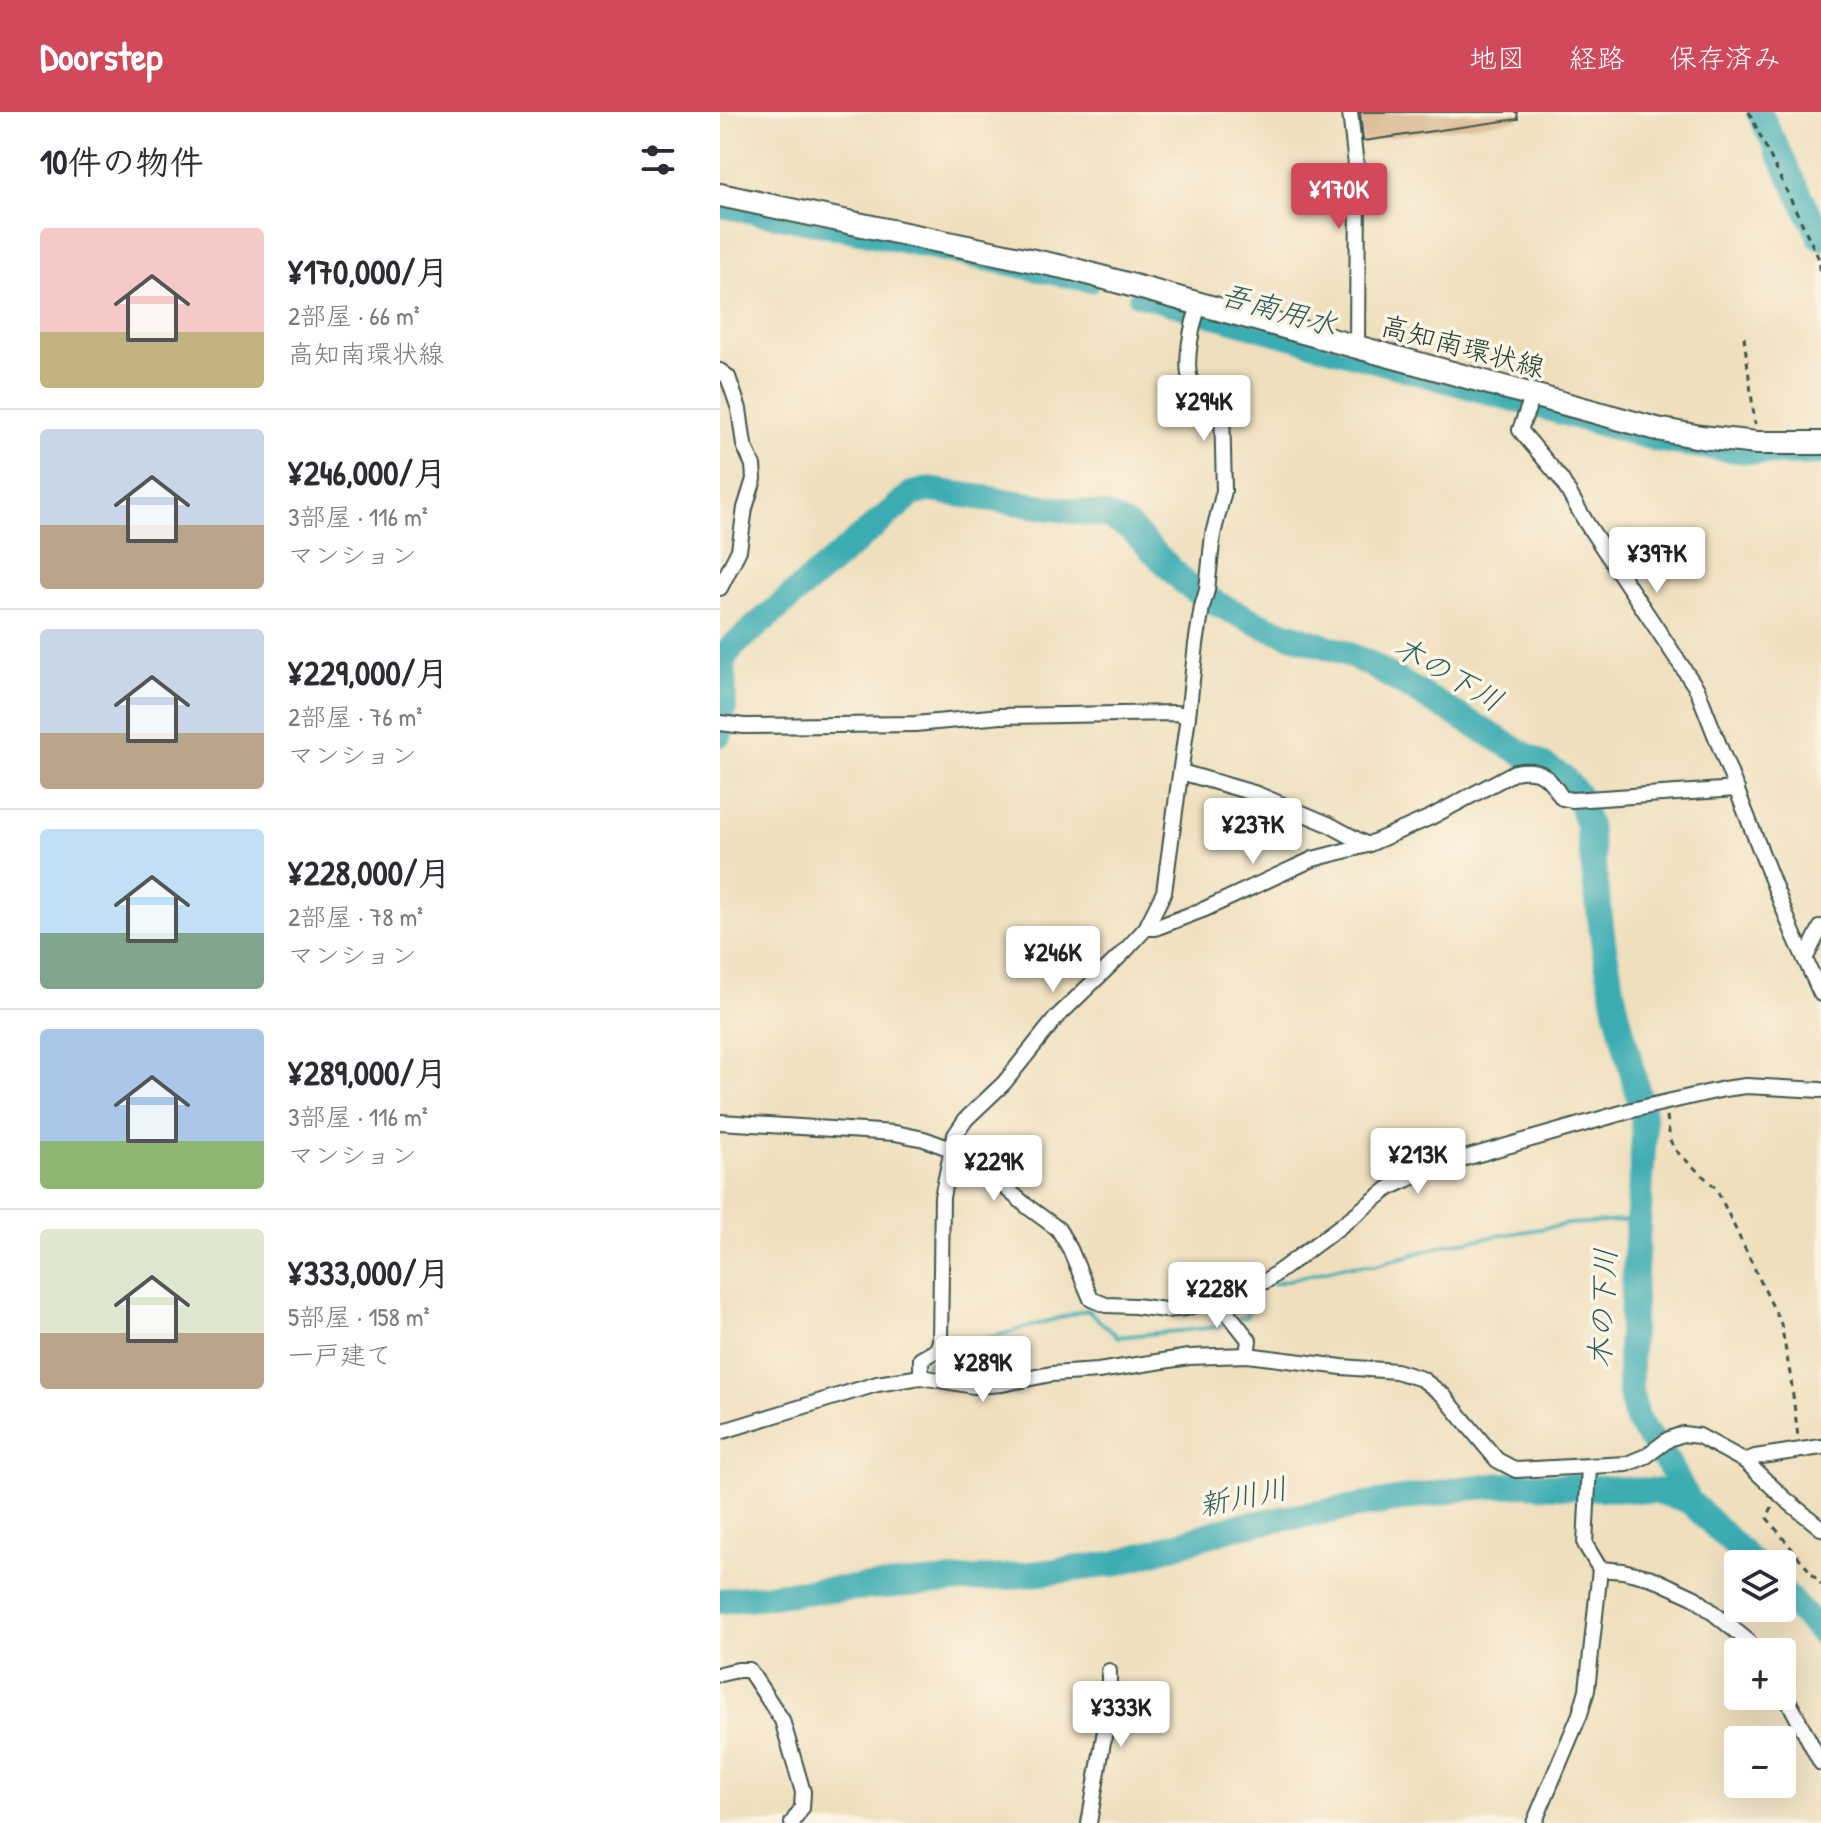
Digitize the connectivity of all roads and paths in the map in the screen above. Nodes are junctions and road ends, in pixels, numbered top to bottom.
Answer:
1 (1350, 112) edge
2 (1749, 112) edge
3 (720, 195) edge
4 (1821, 276) edge
5 (1197, 311) junction
6 (1744, 337) dead end
7 (1357, 348) junction
8 (720, 371) edge
9 (1530, 404) junction
10 (1757, 443) junction
11 (1821, 443) edge
12 (720, 588) edge
13 (1188, 716) junction
14 (724, 723) edge
15 (1181, 772) junction
16 (1737, 789) junction
17 (1367, 845) junction
18 (1821, 927) edge
19 (1146, 928) junction
20 (1805, 959) junction
21 (1821, 994) edge
22 (1821, 1090) edge
23 (1665, 1102) junction
24 (720, 1122) edge
25 (951, 1149) junction
26 (1216, 1298) junction
27 (1247, 1355) junction
28 (922, 1370) junction
29 (720, 1432) edge
30 (1821, 1447) edge
31 (1800, 1449) junction
32 (1745, 1461) junction
33 (1589, 1470) junction
34 (1778, 1493) junction
35 (1821, 1528) edge
36 (1600, 1569) junction
37 (1821, 1585) edge
38 (1744, 1638) edge
39 (1109, 1671) dead end
40 (720, 1674) edge
41 (1793, 1710) edge
42 (1821, 1763) edge
43 (792, 1823) edge
44 (1089, 1823) edge
45 (1534, 1823) edge

1 - 7 street
2 - 4 path
3 - 5 main road, 高知南環状線
5 - 7 main road, 高知南環状線
5 - 13 street
6 - 10 path
7 - 9 main road, 高知南環状線
8 - 12 street
9 - 10 main road, 高知南環状線
9 - 16 street
10 - 11 main road, 高知南環状線
13 - 14 street
13 - 15 street
15 - 17 street
15 - 19 street
16 - 17 street
16 - 20 street
17 - 19 street
18 - 20 street
19 - 25 street
20 - 21 street
22 - 23 street
23 - 26 street
23 - 31 path
24 - 25 street
25 - 26 street
25 - 28 street
26 - 27 street
27 - 28 street
27 - 33 street
28 - 29 street
30 - 31 street
31 - 32 street
32 - 33 street
32 - 34 street
33 - 36 street
34 - 35 street
34 - 37 path
36 - 38 street
36 - 45 street
39 - 44 street
40 - 43 street
41 - 42 street

